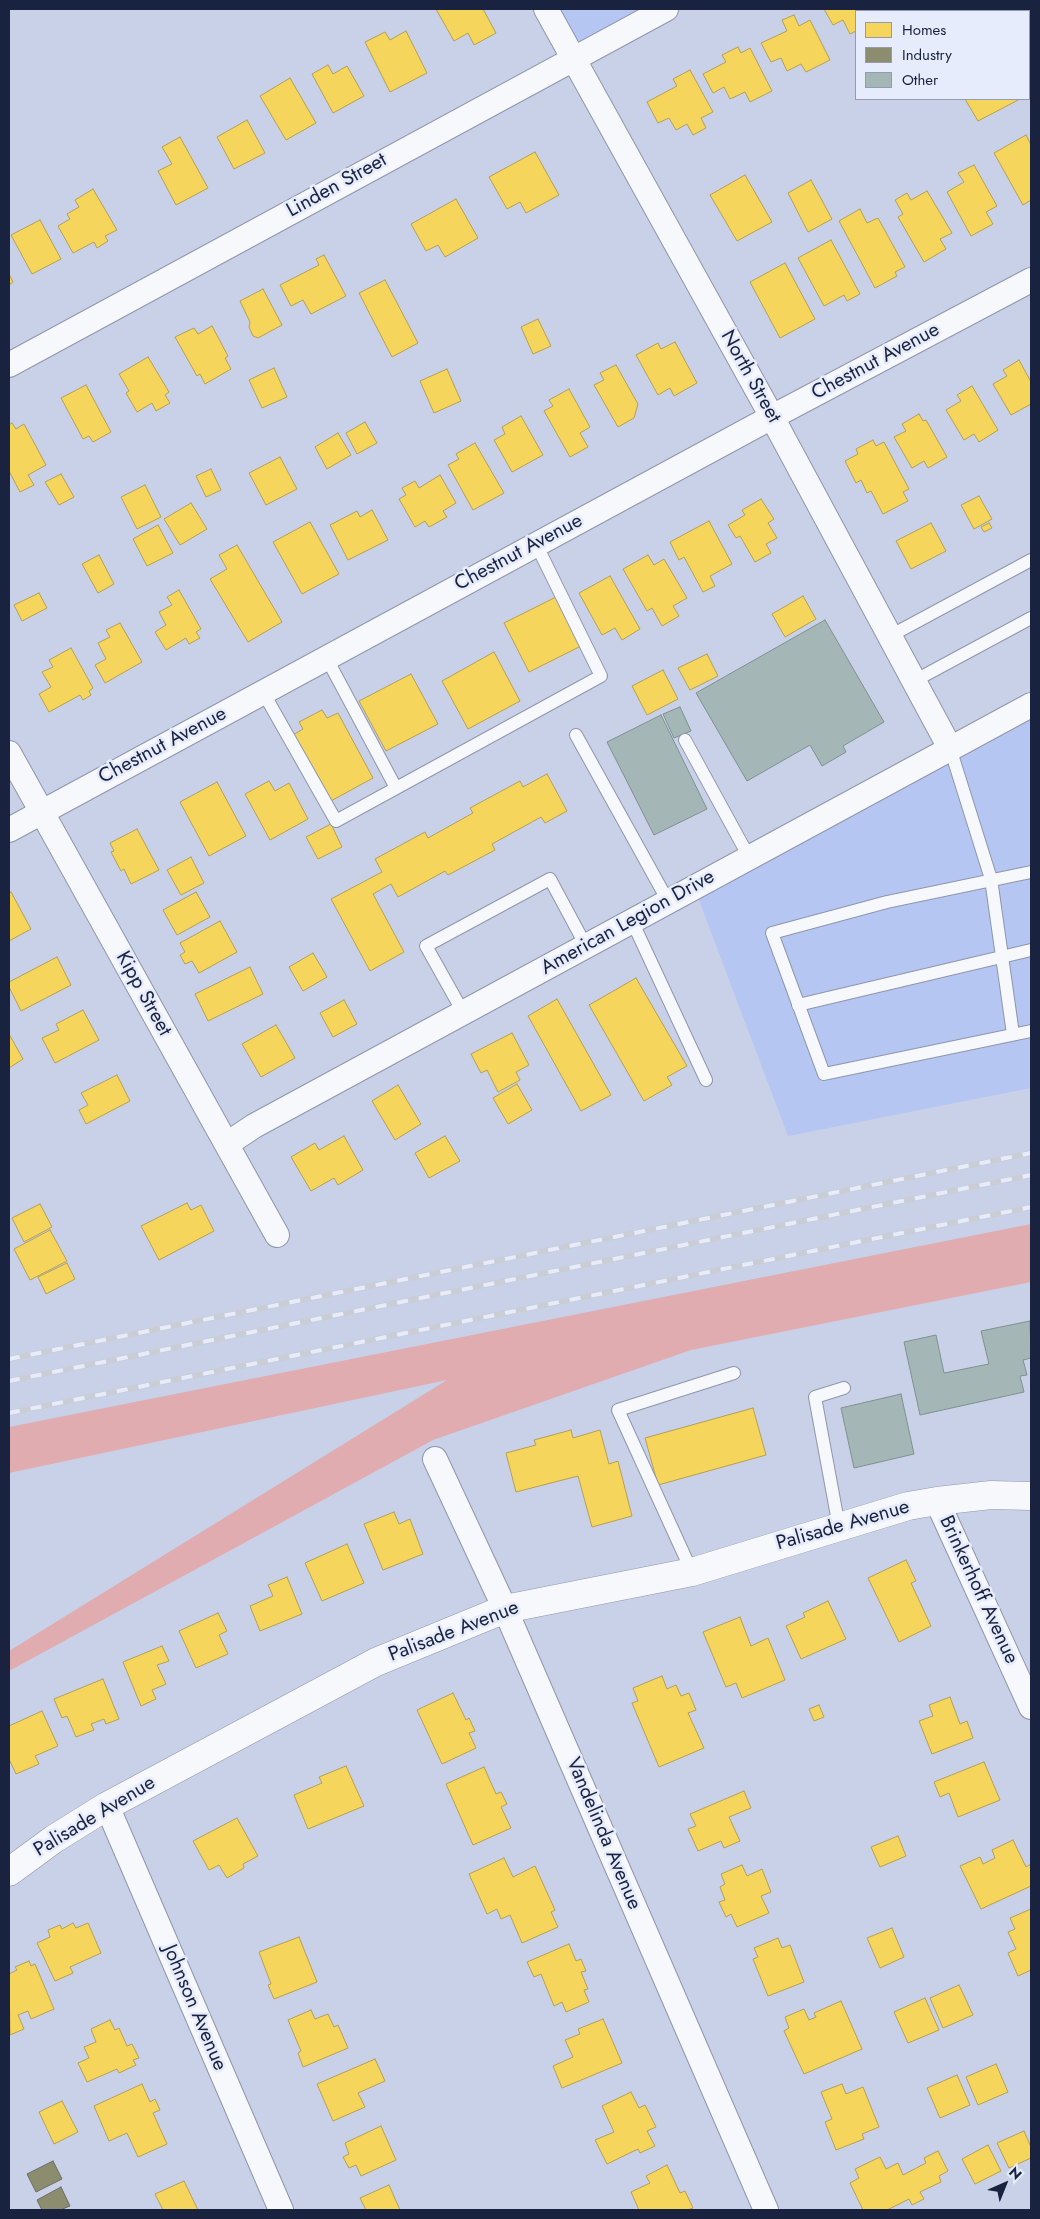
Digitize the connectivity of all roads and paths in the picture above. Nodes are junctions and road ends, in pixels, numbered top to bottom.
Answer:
1 (546, 9) edge
2 (666, 9) edge
3 (573, 58) junction
4 (1031, 280) edge
5 (9, 365) edge
6 (772, 417) junction
7 (536, 544) junction
8 (1031, 560) edge
9 (1031, 618) edge
10 (890, 636) junction
11 (326, 658) junction
12 (914, 681) junction
13 (263, 692) junction
14 (1031, 705) edge
15 (576, 735) dead end
16 (685, 740) dead end
17 (950, 748) junction
18 (9, 754) edge
19 (396, 788) junction
20 (40, 812) junction
21 (9, 830) edge
22 (749, 857) junction
23 (1031, 872) edge
24 (991, 879) junction
25 (668, 901) junction
26 (632, 920) junction
27 (586, 946) junction
28 (1031, 950) edge
29 (1002, 956) junction
30 (798, 1005) junction
31 (463, 1012) junction
32 (1031, 1031) edge
33 (1013, 1034) junction
34 (706, 1080) dead end
35 (228, 1144) junction
36 (277, 1235) dead end
37 (734, 1373) dead end
38 (844, 1388) dead end
39 (435, 1459) dead end
40 (1031, 1496) edge
41 (937, 1501) junction
42 (839, 1527) junction
43 (692, 1572) junction
44 (505, 1609) junction
45 (1031, 1708) edge
46 (107, 1806) junction
47 (9, 1872) edge
48 (280, 2210) edge
49 (766, 2210) edge

1 - 3 street, North Street
2 - 3 street, Linden Street
3 - 5 street, Linden Street
3 - 6 street, North Street
4 - 6 street, Chestnut Avenue
6 - 7 street, Chestnut Avenue
6 - 10 street, North Street
7 - 11 street, Chestnut Avenue
7 - 19 lane
8 - 10 lane
9 - 12 lane
10 - 12 street, North Street
11 - 13 street, Chestnut Avenue
11 - 19 lane
12 - 17 street, North Street
13 - 19 lane
13 - 20 street, Chestnut Avenue
14 - 17 street, American Legion Drive
15 - 25 lane
16 - 22 lane
17 - 22 street, American Legion Drive
17 - 24 lane
18 - 20 street, Kipp Street
20 - 21 street, Chestnut Avenue
20 - 35 street, Kipp Street
22 - 25 street, American Legion Drive
23 - 24 lane
24 - 29 lane
24 - 30 lane
25 - 26 street, American Legion Drive
26 - 27 street, American Legion Drive
26 - 34 lane
27 - 31 street, American Legion Drive
27 - 31 lane
28 - 29 lane
29 - 30 lane
29 - 33 lane
30 - 33 lane
31 - 35 street, American Legion Drive
32 - 33 lane
35 - 36 street, Kipp Street
37 - 43 lane
38 - 42 lane
39 - 44 street, Vandelinda Avenue
40 - 41 street, Palisade Avenue
41 - 42 street, Palisade Avenue
41 - 45 street, Brinkerhoff Avenue
42 - 43 street, Palisade Avenue
43 - 44 street, Palisade Avenue
44 - 46 street, Palisade Avenue
44 - 49 street, Vandelinda Avenue
46 - 47 street, Palisade Avenue
46 - 48 street, Johnson Avenue

